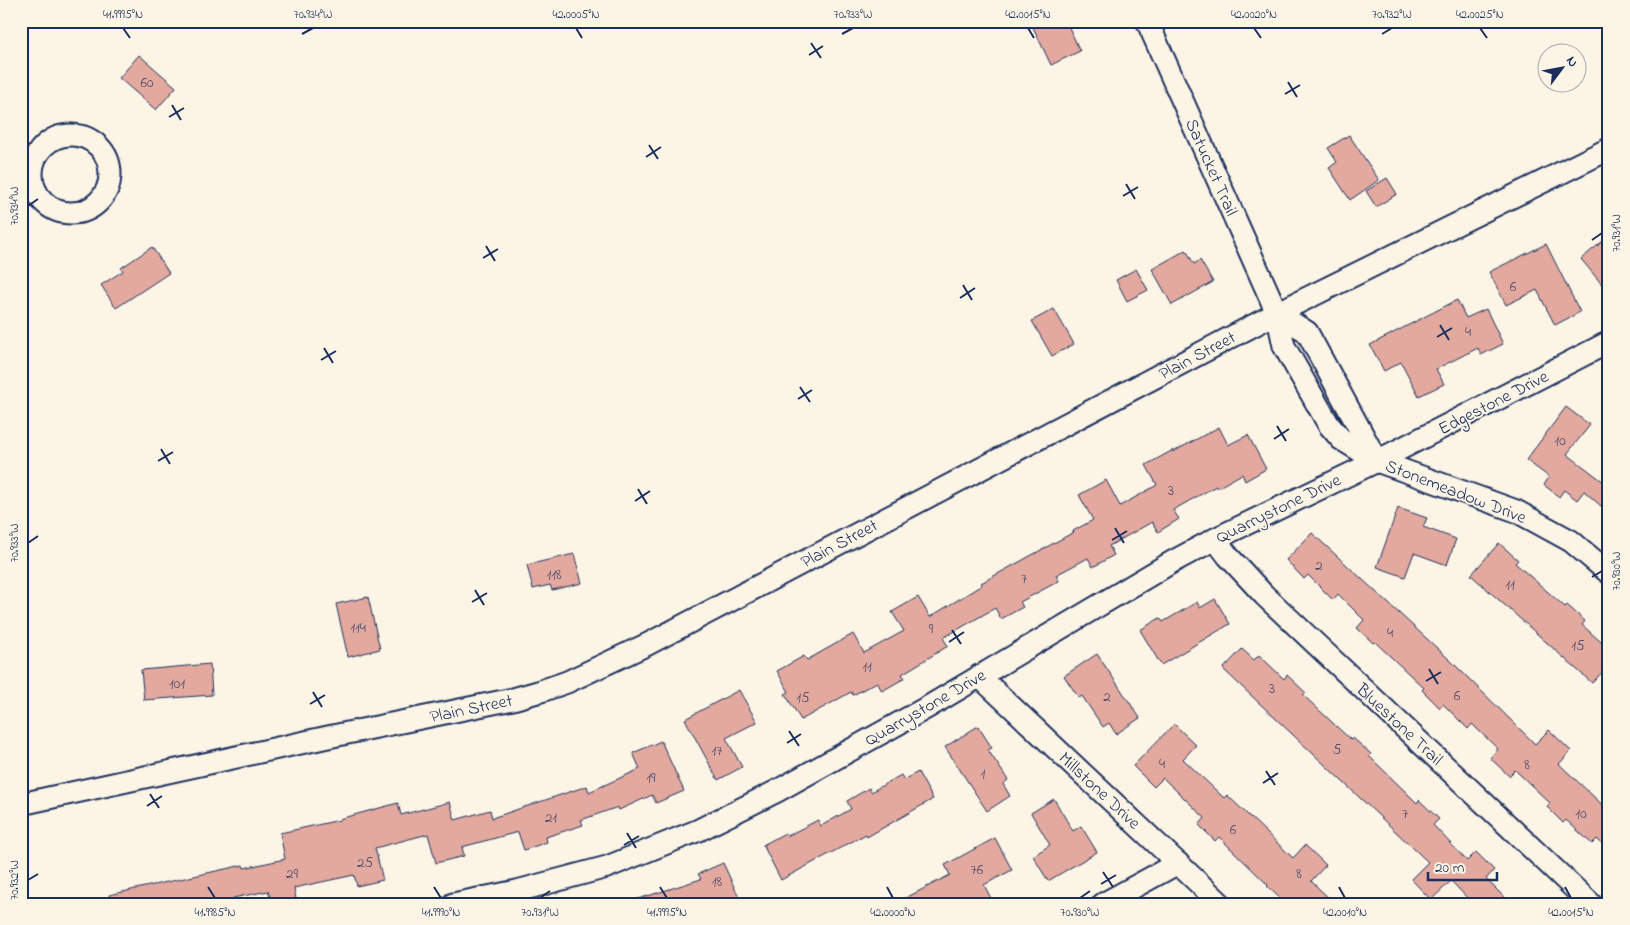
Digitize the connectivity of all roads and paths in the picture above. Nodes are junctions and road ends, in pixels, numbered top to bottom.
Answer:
1 (1147, 21) edge
2 (1609, 149) edge
3 (1278, 313) junction
4 (1609, 342) edge
5 (1377, 461) junction
6 (1215, 539) junction
7 (1609, 573) edge
8 (979, 676) junction
9 (21, 804) edge
10 (1178, 863) junction
11 (453, 904) edge
12 (1103, 904) edge
13 (1221, 904) edge
14 (1591, 904) edge

1 - 3 street, Satucket Trail
2 - 3 street, Plain Street
3 - 5 street
3 - 9 street, Plain Street
4 - 5 street, Edgestone Drive
5 - 6 street, Quarrystone Drive
5 - 7 street, Stonemeadow Drive
6 - 8 street, Quarrystone Drive
6 - 14 street, Bluestone Trail
8 - 10 street, Millstone Drive
8 - 11 street, Quarrystone Drive
10 - 12 street
10 - 13 street, Millstone Drive

